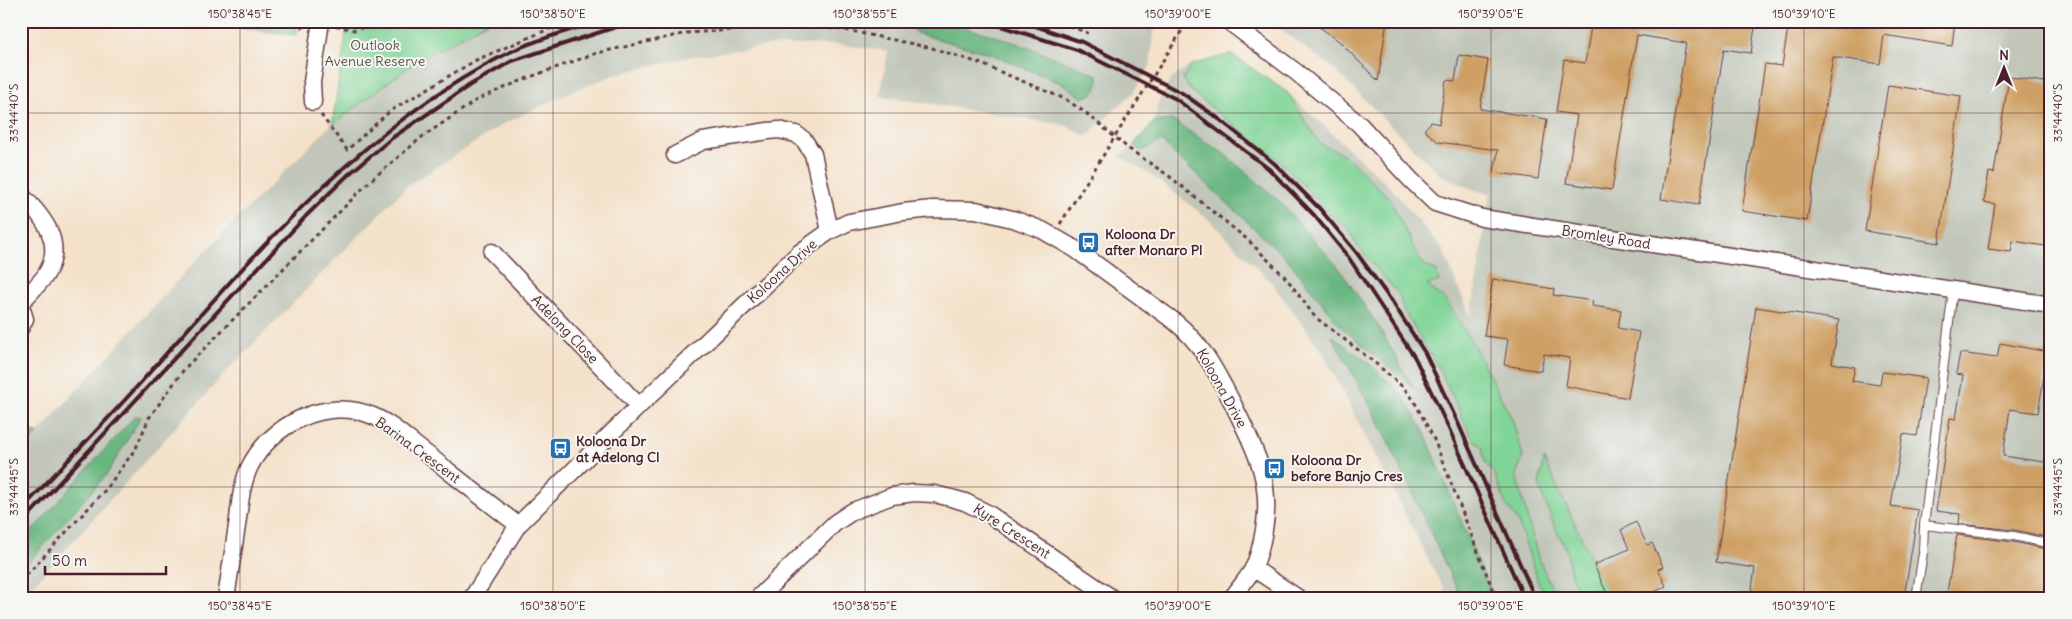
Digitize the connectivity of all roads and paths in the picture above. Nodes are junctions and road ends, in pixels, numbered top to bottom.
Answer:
1 (568, 21) edge
2 (1055, 21) edge
3 (1188, 21) edge
4 (1228, 21) edge
5 (321, 22) edge
6 (379, 23) dead end
7 (1088, 33) dead end
8 (313, 102) joint
9 (1115, 137) junction
10 (675, 155) dead end
11 (21, 195) edge
12 (830, 231) junction
13 (1053, 235) junction
14 (492, 252) dead end
15 (1953, 290) junction
16 (21, 302) edge
17 (2051, 305) edge
18 (21, 306) edge
19 (21, 327) edge
20 (639, 406) junction
21 (518, 525) junction
22 (1924, 525) junction
23 (2051, 544) edge
24 (1253, 568) junction
25 (21, 581) edge
26 (226, 598) edge
27 (472, 598) edge
28 (758, 598) edge
29 (1112, 598) edge
30 (1232, 598) edge
31 (1298, 598) edge
32 (1496, 598) edge
33 (1916, 598) edge

1 - 8 path
2 - 7 path
3 - 9 path
4 - 15 street, Bromley Road
5 - 6 path
5 - 8 street
9 - 13 path
9 - 25 path
9 - 32 path
10 - 12 street
11 - 16 street
12 - 13 street, Koloona Drive
12 - 20 street, Koloona Drive
13 - 24 street, Koloona Drive
14 - 20 street, Adelong Close
15 - 17 street, Bromley Road
15 - 22 lane
18 - 19 street
20 - 21 street, Koloona Drive
21 - 26 street, Barina Crescent
21 - 27 street, Koloona Drive
22 - 23 lane
22 - 33 lane
24 - 30 street, Koloona Drive
24 - 31 street
28 - 29 street, Kyre Crescent

